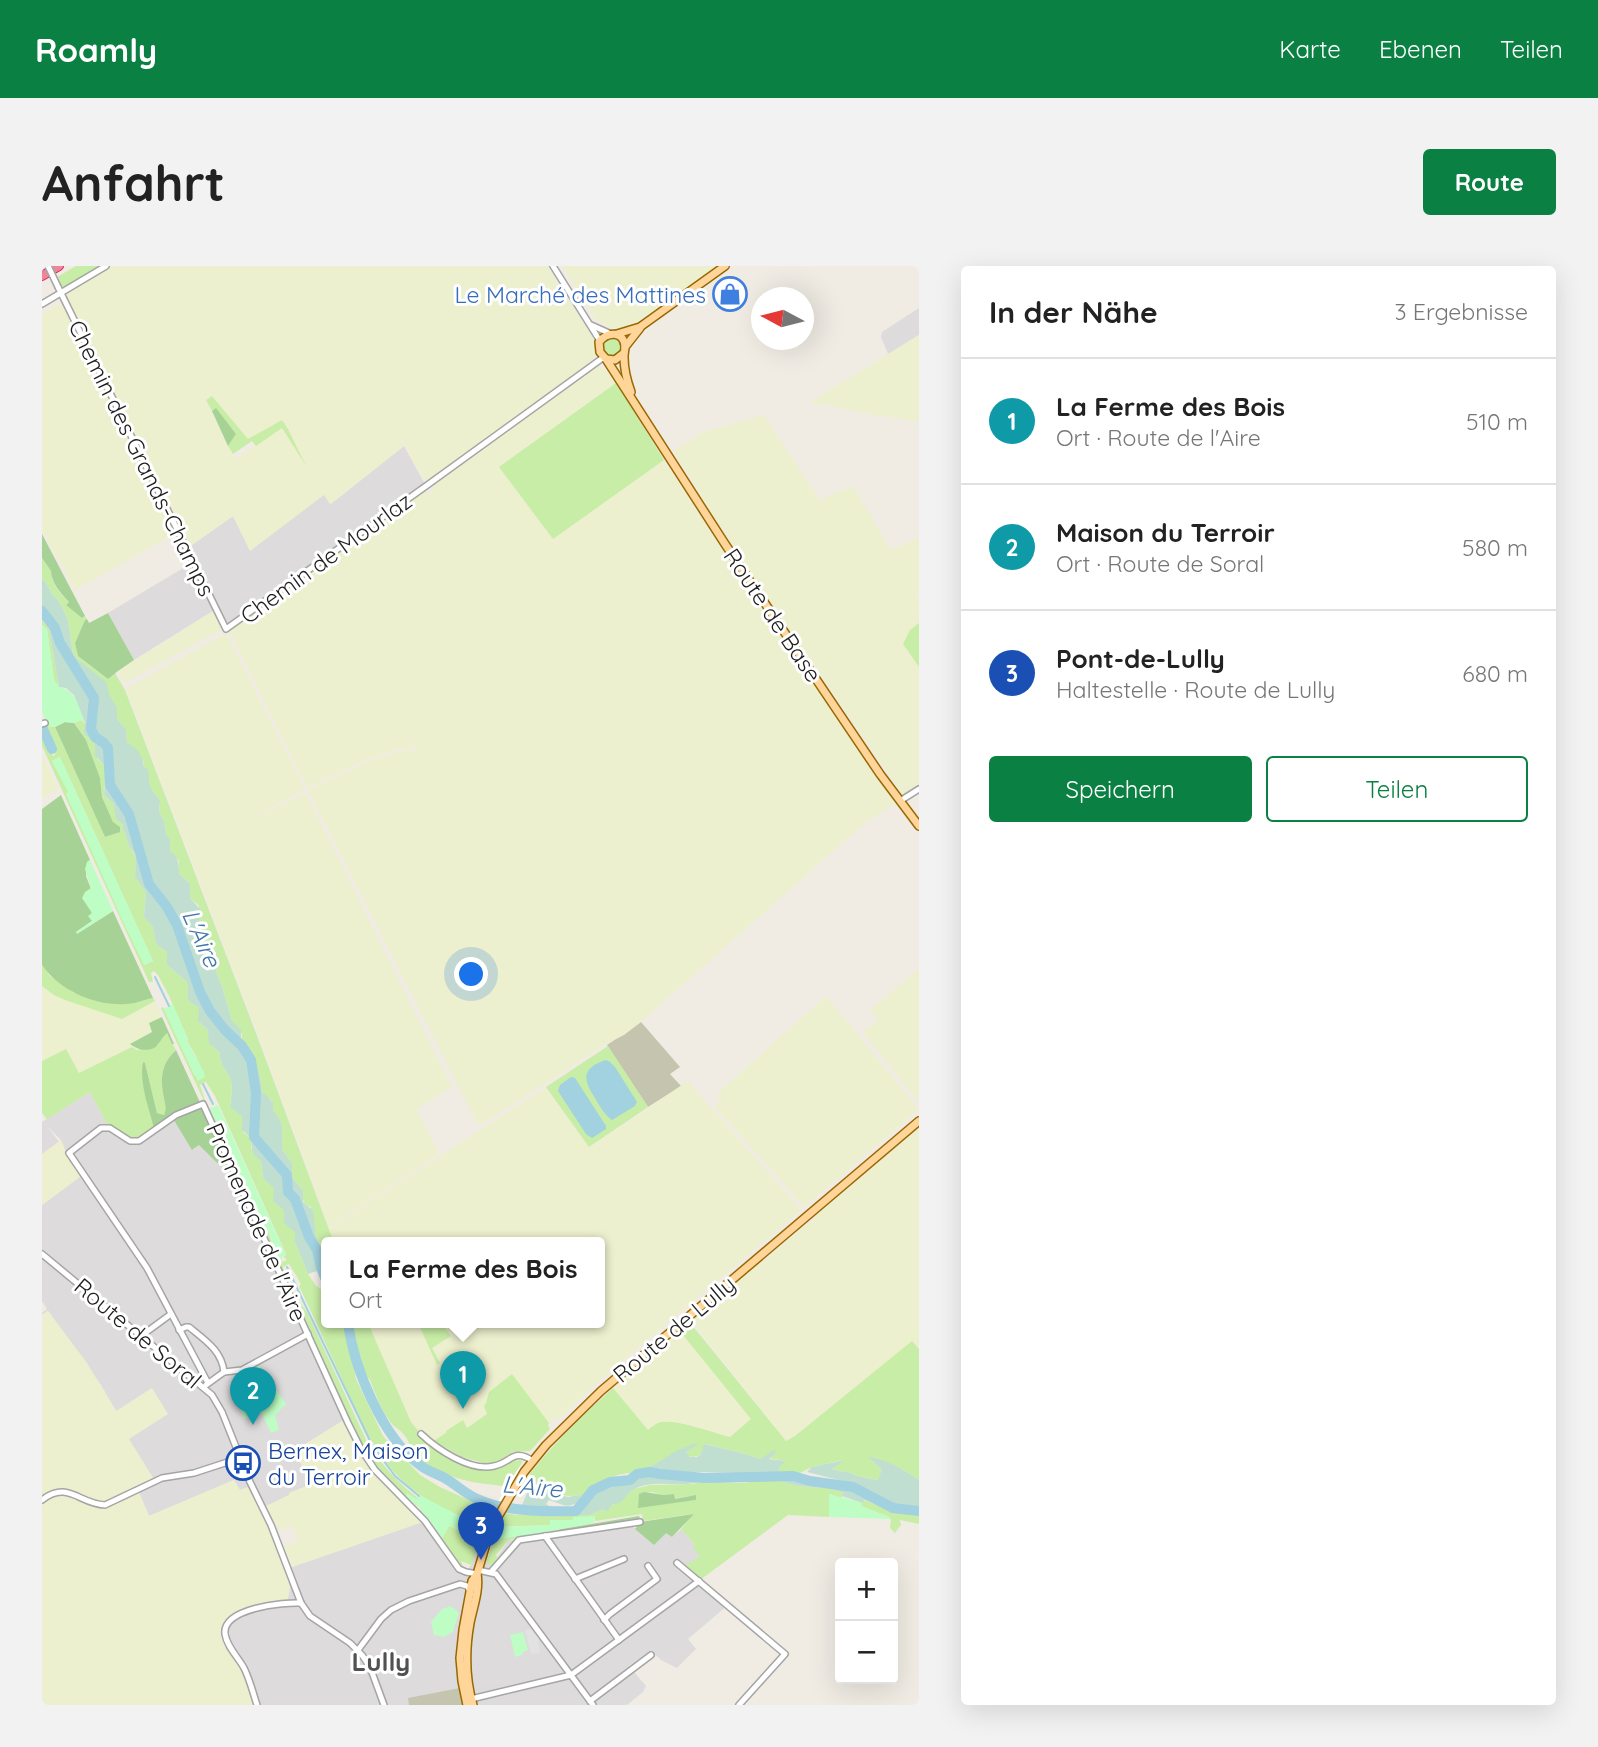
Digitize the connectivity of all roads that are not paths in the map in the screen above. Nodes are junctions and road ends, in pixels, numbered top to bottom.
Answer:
1 (48, 266) edge
2 (59, 266) edge
3 (106, 266) edge
4 (553, 266) edge
5 (725, 266) edge
6 (42, 276) edge
7 (60, 290) junction
8 (42, 304) edge
9 (591, 324) junction
10 (640, 327) junction
11 (614, 334) junction
12 (600, 341) junction
13 (624, 350) junction
14 (605, 358) junction
15 (633, 399) junction
16 (226, 629) joint
17 (919, 789) edge
18 (900, 800) junction
19 (919, 826) edge
20 (919, 1121) edge
21 (42, 1254) edge
22 (171, 1314) junction
23 (179, 1330) junction
24 (308, 1334) junction
25 (141, 1336) junction
26 (225, 1373) junction
27 (206, 1385) junction
28 (421, 1434) dead end
29 (240, 1458) junction
30 (533, 1461) junction
31 (42, 1500) edge
32 (640, 1521) dead end
33 (545, 1536) junction
34 (624, 1559) dead end
35 (677, 1563) dead end
36 (648, 1566) dead end
37 (478, 1572) junction
38 (491, 1572) junction
39 (575, 1579) junction
40 (699, 1581) junction
41 (296, 1590) junction
42 (470, 1591) junction
43 (288, 1602) junction
44 (301, 1603) junction
45 (604, 1620) junction
46 (619, 1640) junction
47 (358, 1650) junction
48 (651, 1655) dead end
49 (571, 1675) junction
50 (470, 1703) edge
51 (592, 1703) edge
52 (257, 1705) edge
53 (384, 1705) edge
54 (739, 1705) edge

1 - 7 street, Chemin des Grands-Champs, bridge
2 - 6 highway
3 - 7 street
4 - 9 street
5 - 10 main road
7 - 8 street
7 - 16 street, Chemin des Grands-Champs
9 - 11 street
9 - 12 street
10 - 11 main road
10 - 13 main road
11 - 12 main road
11 - 13 main road
12 - 14 main road
13 - 14 main road
13 - 15 main road, Route de Base
14 - 15 main road, Route de Base
14 - 16 street, Chemin de Mourlaz
15 - 18 main road, Route de Base
17 - 18 street
18 - 19 main road, Route de Base
20 - 30 main road, Route de Lully
21 - 25 street, Route de Soral
22 - 23 street
22 - 24 street, Promenade de l'Aire
22 - 25 street
23 - 26 street
23 - 27 street
24 - 26 street
24 - 37 street, Promenade de l'Aire
25 - 27 street, Route de Soral
26 - 27 street
27 - 29 street, Route de Soral
28 - 30 street
29 - 31 street
29 - 41 street, Route de Soral
30 - 37 main road, Route de Lully
32 - 33 street
33 - 38 street
33 - 39 street
34 - 39 street
35 - 40 street
36 - 45 street
37 - 38 street
37 - 42 main road, Route de Lully
37 - 50 main road, Route de Lully
38 - 49 street
39 - 45 street
40 - 46 street
40 - 54 street
41 - 43 street
41 - 44 street, Route de Soral
42 - 47 street
42 - 50 main road, Route de Lully
43 - 44 street
43 - 52 street
44 - 47 street, Route de Soral
45 - 46 street
46 - 49 street
47 - 53 street, Route de Soral
48 - 51 street
49 - 50 street
49 - 51 street

